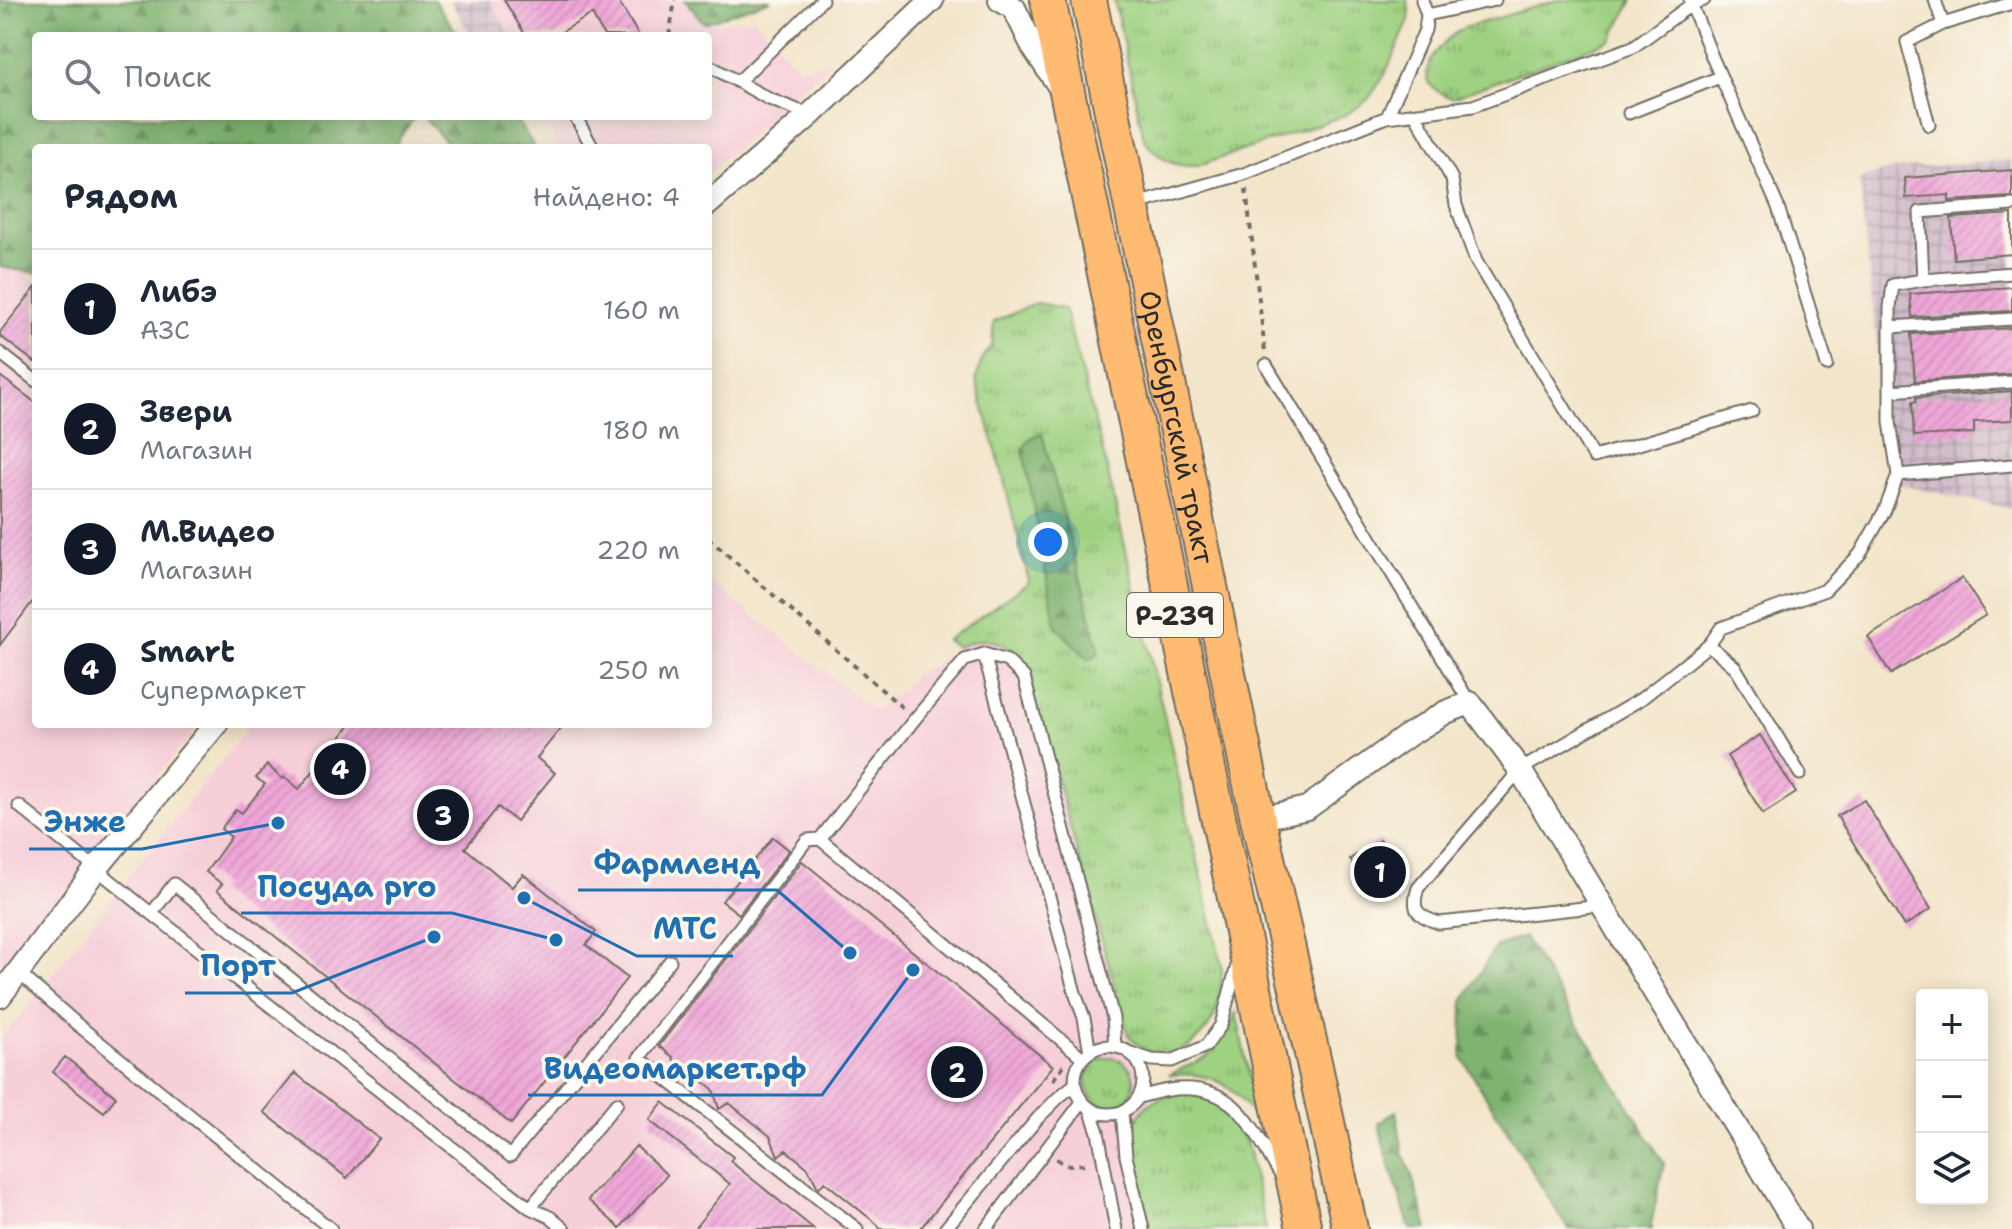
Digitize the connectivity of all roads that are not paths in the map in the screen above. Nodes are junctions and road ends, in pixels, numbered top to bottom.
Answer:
1 (822, 0) edge
2 (931, 0) edge
3 (954, 0) edge
4 (1000, 0) edge
5 (1048, 0) edge
6 (1089, 0) edge
7 (1422, 0) edge
8 (1495, 0) edge
9 (1704, 0) edge
10 (1935, 0) edge
11 (1691, 2) edge
12 (2012, 3) edge
13 (1427, 15) junction
14 (914, 18) junction
15 (1943, 24) junction
16 (712, 67) edge
17 (1720, 77) junction
18 (738, 82) junction
19 (1069, 101) junction
20 (1629, 113) dead end
21 (1415, 114) junction
22 (810, 115) junction
23 (1387, 117) junction
24 (577, 120) edge
25 (1929, 125) dead end
26 (591, 144) edge
27 (712, 201) edge
28 (2012, 205) edge
29 (1132, 206) junction
30 (2012, 273) edge
31 (1923, 280) junction
32 (2012, 319) edge
33 (1890, 327) junction
34 (0, 353) edge
35 (1266, 365) road end
36 (1827, 365) dead end
37 (32, 378) edge
38 (2012, 382) edge
39 (1890, 391) junction
40 (1752, 411) dead end
41 (2012, 465) edge
42 (1898, 475) junction
43 (1709, 645) junction
44 (984, 654) junction
45 (1470, 703) junction
46 (213, 728) edge
47 (1520, 770) junction
48 (1800, 774) dead end
49 (19, 806) dead end
50 (1258, 819) junction
51 (820, 839) junction
52 (96, 869) junction
53 (1603, 906) junction
54 (152, 913) junction
55 (1243, 942) junction
56 (670, 961) dead end
57 (19, 973) junction
58 (0, 996) edge
59 (1115, 1047) junction
60 (1128, 1052) junction
61 (1087, 1055) junction
62 (1075, 1084) junction
63 (1139, 1097) junction
64 (617, 1103) dead end
65 (1086, 1105) junction
66 (1122, 1112) junction
67 (530, 1208) junction
68 (1301, 1217) edge
69 (331, 1229) edge
70 (564, 1229) edge
71 (857, 1229) edge
72 (945, 1229) edge
73 (986, 1229) edge
74 (1116, 1229) edge
75 (1143, 1229) edge
76 (1350, 1229) edge
77 (1798, 1229) edge

1 - 18 lane
2 - 14 street
3 - 14 street
4 - 19 street
5 - 19 main road, Оренбургский тракт / Р-239
6 - 29 main road, Оренбургский тракт / Р-239
7 - 13 lane
8 - 13 lane
9 - 11 lane
10 - 15 lane
11 - 17 lane
11 - 21 lane
12 - 15 lane
13 - 23 lane
14 - 22 street
15 - 25 lane
16 - 18 lane
17 - 20 lane
17 - 36 lane
18 - 22 lane
19 - 55 main road, Оренбургский тракт / Р-239
21 - 23 lane
21 - 40 lane
22 - 27 street
23 - 29 lane
24 - 26 lane
28 - 31 lane
29 - 50 main road, Оренбургский тракт / Р-239
30 - 31 lane
31 - 33 lane
32 - 33 lane
33 - 39 lane
34 - 37 lane
35 - 45 lane
38 - 39 lane
39 - 42 lane
41 - 42 lane
42 - 43 lane
43 - 47 lane
43 - 48 lane
44 - 51 lane
44 - 59 lane
44 - 61 lane
45 - 47 street
45 - 50 street
46 - 52 street
47 - 53 street
47 - 53 lane
49 - 52 lane
50 - 76 main road, Оренбургский тракт / Р-239
51 - 61 lane
51 - 71 lane
52 - 54 lane
52 - 57 street
53 - 77 street
54 - 56 lane
54 - 67 lane
55 - 60 lane
55 - 68 main road, Оренбургский тракт / Р-239
57 - 58 street
57 - 69 lane
59 - 60 lane
59 - 61 lane
60 - 63 lane
61 - 62 lane
62 - 65 lane
62 - 72 lane
63 - 66 lane
63 - 68 lane
64 - 67 lane
65 - 66 lane
65 - 73 lane
65 - 74 lane
66 - 75 lane
67 - 70 lane

